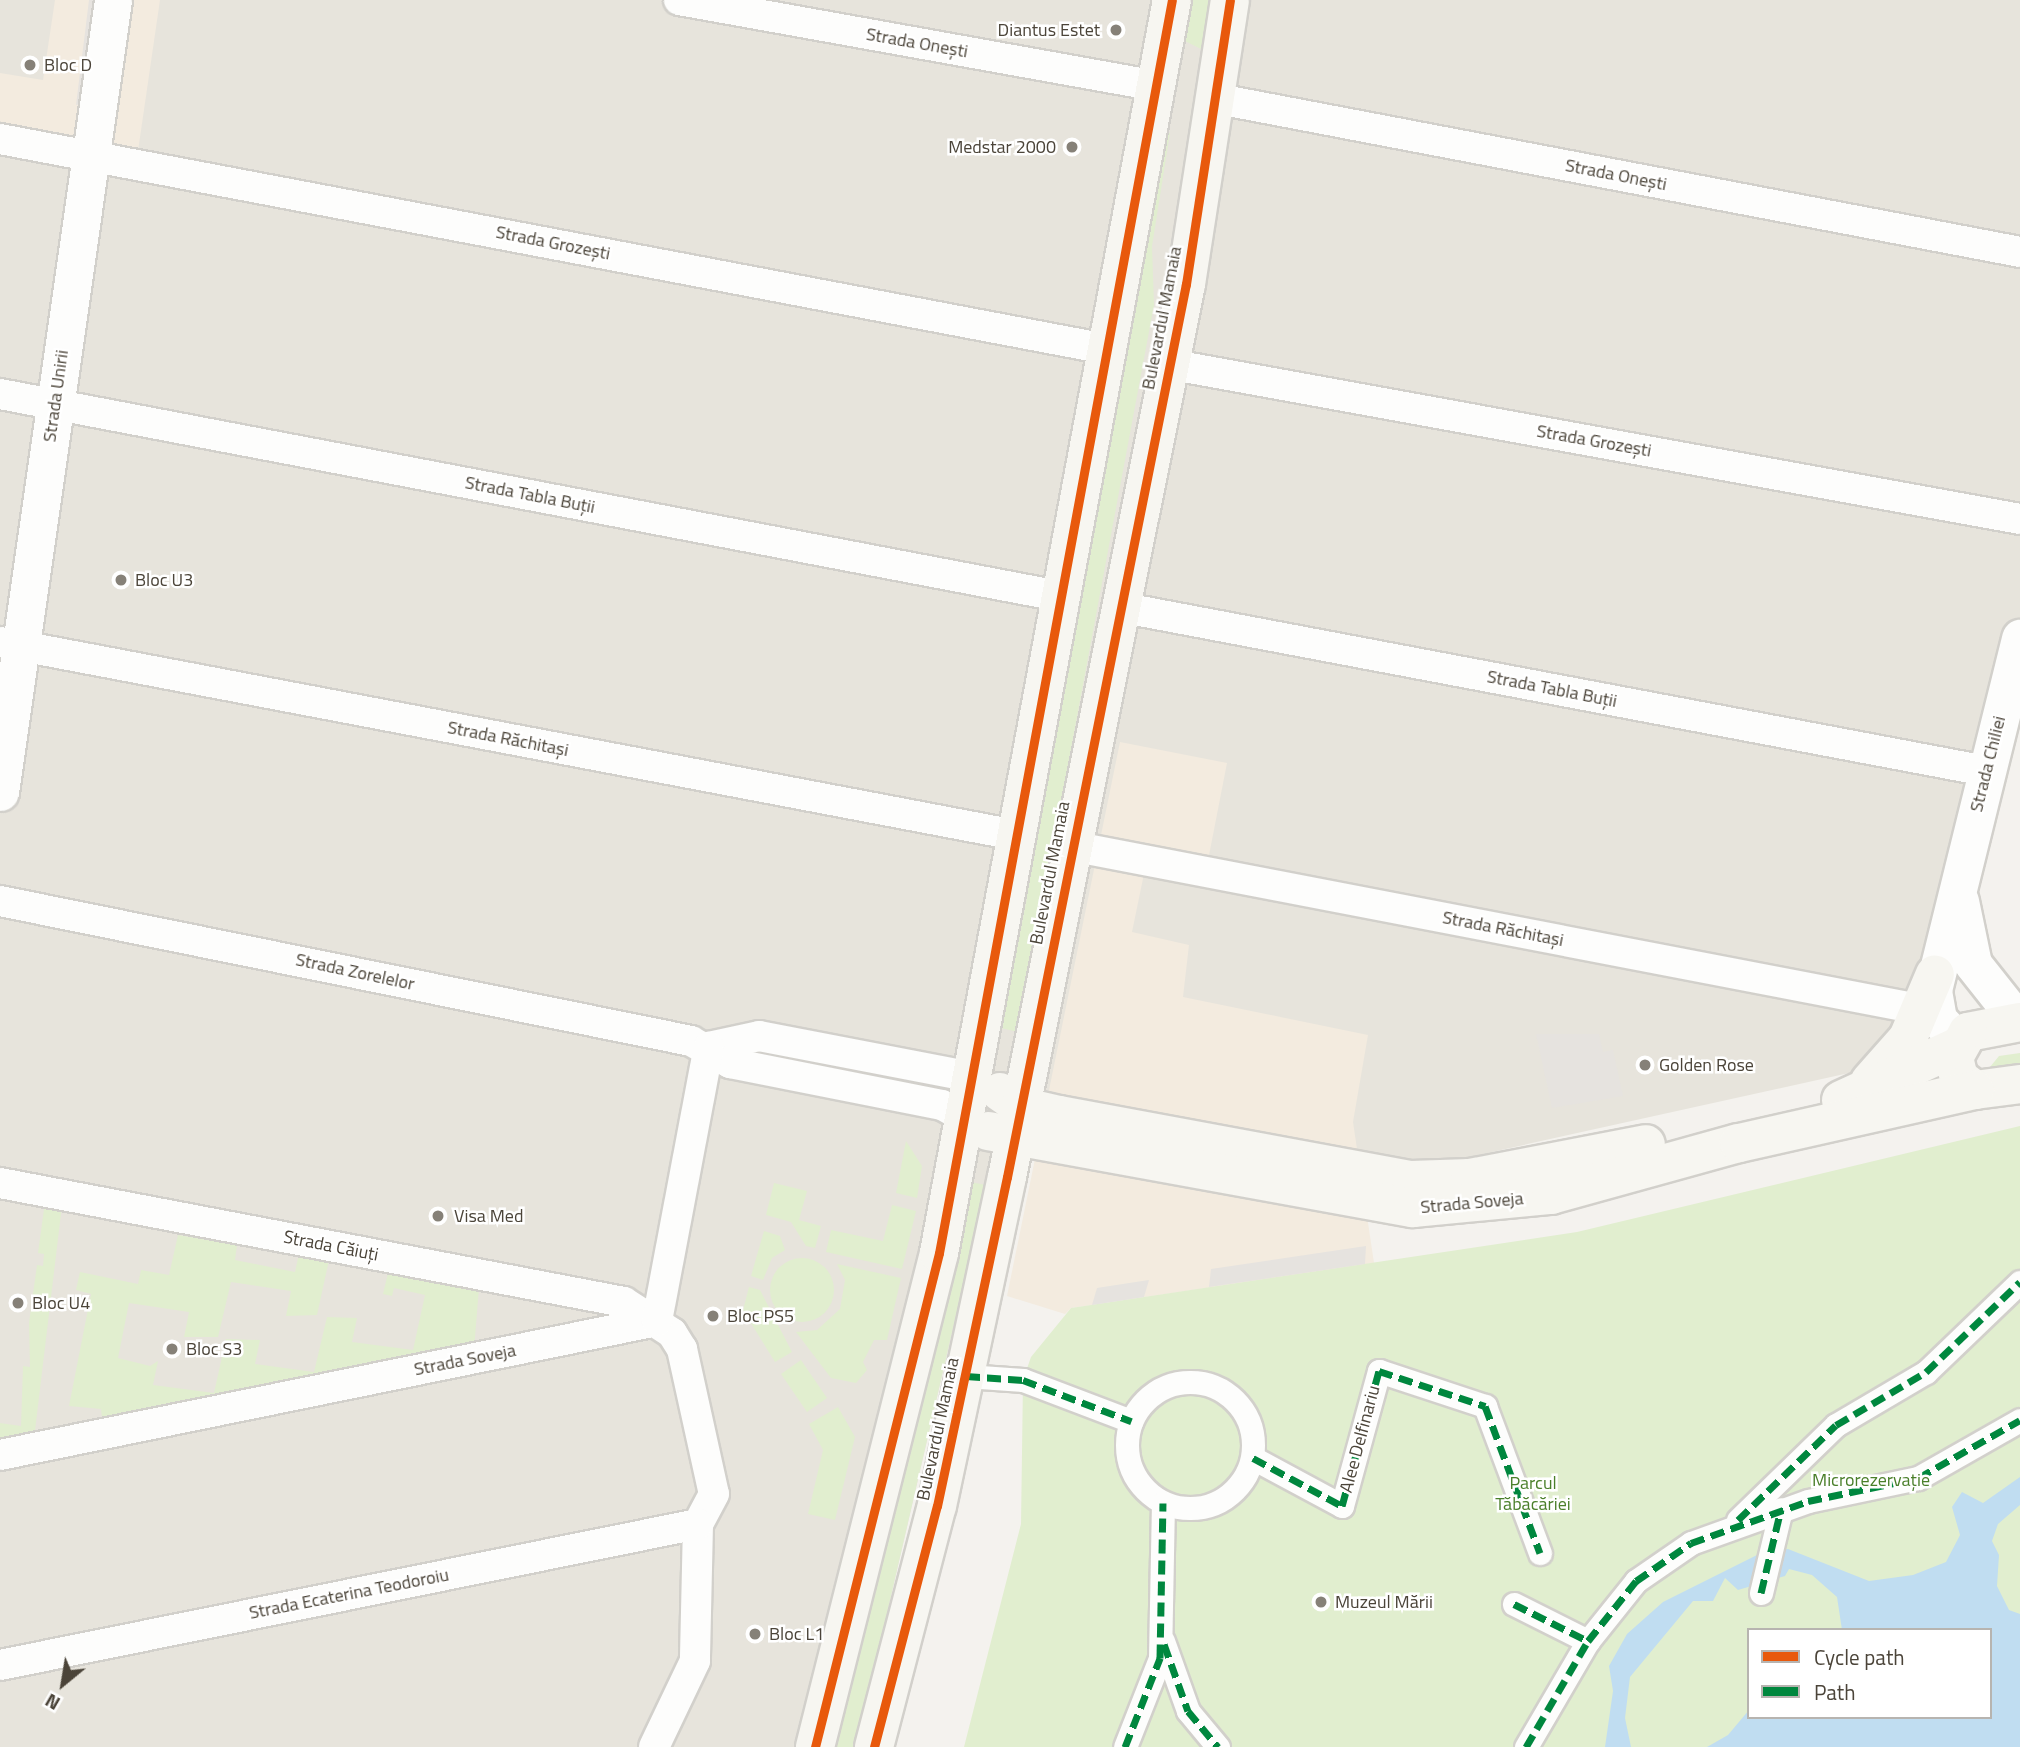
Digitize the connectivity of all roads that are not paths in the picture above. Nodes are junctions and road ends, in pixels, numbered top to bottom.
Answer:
1 (113, 0) edge
2 (679, 0) edge
3 (1172, 0) edge
4 (1230, 0) edge
5 (1159, 69) junction
6 (1213, 98) junction
7 (0, 139) edge
8 (91, 155) junction
9 (2020, 252) edge
10 (1186, 284) junction
11 (1106, 349) junction
12 (1168, 364) junction
13 (0, 394) edge
14 (55, 404) junction
15 (2020, 519) edge
16 (1059, 596) junction
17 (1119, 607) junction
18 (2020, 638) edge
19 (10, 644) edge
20 (1986, 771) junction
21 (0, 792) edge
22 (1016, 835) junction
23 (1071, 846) junction
24 (1958, 890) junction
25 (0, 901) edge
26 (1935, 974) joint
27 (1928, 1011) junction
28 (2020, 1022) edge
29 (1958, 1044) junction
30 (709, 1047) junction
31 (972, 1077) junction
32 (2020, 1084) edge
33 (1975, 1090) junction
34 (1854, 1097) junction
35 (965, 1118) junction
36 (1017, 1121) junction
37 (0, 1183) edge
38 (2020, 1282) edge
39 (657, 1321) junction
40 (966, 1376) junction
41 (2020, 1420) edge
42 (1131, 1422) junction
43 (0, 1455) edge
44 (1253, 1458) junction
45 (1163, 1503) junction
46 (1781, 1509) junction
47 (1735, 1523) junction
48 (698, 1524) junction
49 (1539, 1553) dead end
50 (1761, 1593) dead end
51 (1514, 1604) dead end
52 (1161, 1634) junction
53 (1588, 1641) junction
54 (0, 1665) edge
55 (654, 1747) edge
56 (815, 1747) edge
57 (874, 1747) edge
58 (1125, 1747) edge
59 (1218, 1747) edge
60 (1526, 1747) edge

1 - 8 street, Strada Unirii
2 - 5 street, Strada Onești
3 - 5 main road
4 - 6 main road, Bulevardul Mamaia
5 - 10 main road
5 - 11 main road
6 - 9 street, Strada Onești
6 - 10 main road, Bulevardul Mamaia
7 - 8 street, Strada Grozești
8 - 11 street, Strada Grozești
8 - 14 street, Strada Unirii
10 - 12 main road, Bulevardul Mamaia
11 - 16 main road
12 - 15 street, Strada Grozești
12 - 17 main road, Bulevardul Mamaia
13 - 14 street, Strada Tabla Buții
14 - 16 street, Strada Tabla Buții
14 - 19 street, Strada Unirii
16 - 22 main road
17 - 20 street, Strada Tabla Buții
17 - 23 main road, Bulevardul Mamaia
18 - 20 street, Strada Chiliei
19 - 21 street, Strada Unirii
19 - 22 street, Strada Răchitași
20 - 24 street, Strada Chiliei
22 - 31 main road
23 - 27 street, Strada Răchitași
23 - 36 main road, Bulevardul Mamaia
24 - 26 street, Strada Chiliei
24 - 28 street, Strada Chiliei
25 - 30 street, Strada Zorelelor
26 - 27 main road
27 - 29 street
27 - 34 main road
28 - 29 main road, Strada Soveja
29 - 33 main road
29 - 34 main road, Strada Soveja
30 - 31 street, Strada Zorelelor
30 - 35 street, Strada Zorelelor
30 - 39 street
31 - 35 main road
31 - 36 main road, Strada Soveja
32 - 33 main road, Strada Soveja
33 - 36 main road, Strada Soveja
34 - 36 main road, Strada Soveja
35 - 36 main road, Strada Soveja
35 - 56 main road
36 - 40 main road, Bulevardul Mamaia
37 - 39 street, Strada Căiuți
38 - 47 street
39 - 43 street, Strada Soveja
39 - 48 street, Strada Căiuți
40 - 42 street
40 - 57 main road, Bulevardul Mamaia
41 - 46 street
42 - 44 street
42 - 45 street
44 - 45 street
44 - 49 street, Alee Delfinariu
45 - 52 street
46 - 47 street
46 - 50 street
47 - 53 street
48 - 54 street, Strada Ecaterina Teodoroiu
48 - 55 street
51 - 53 street
52 - 58 street
52 - 59 street
53 - 60 street

